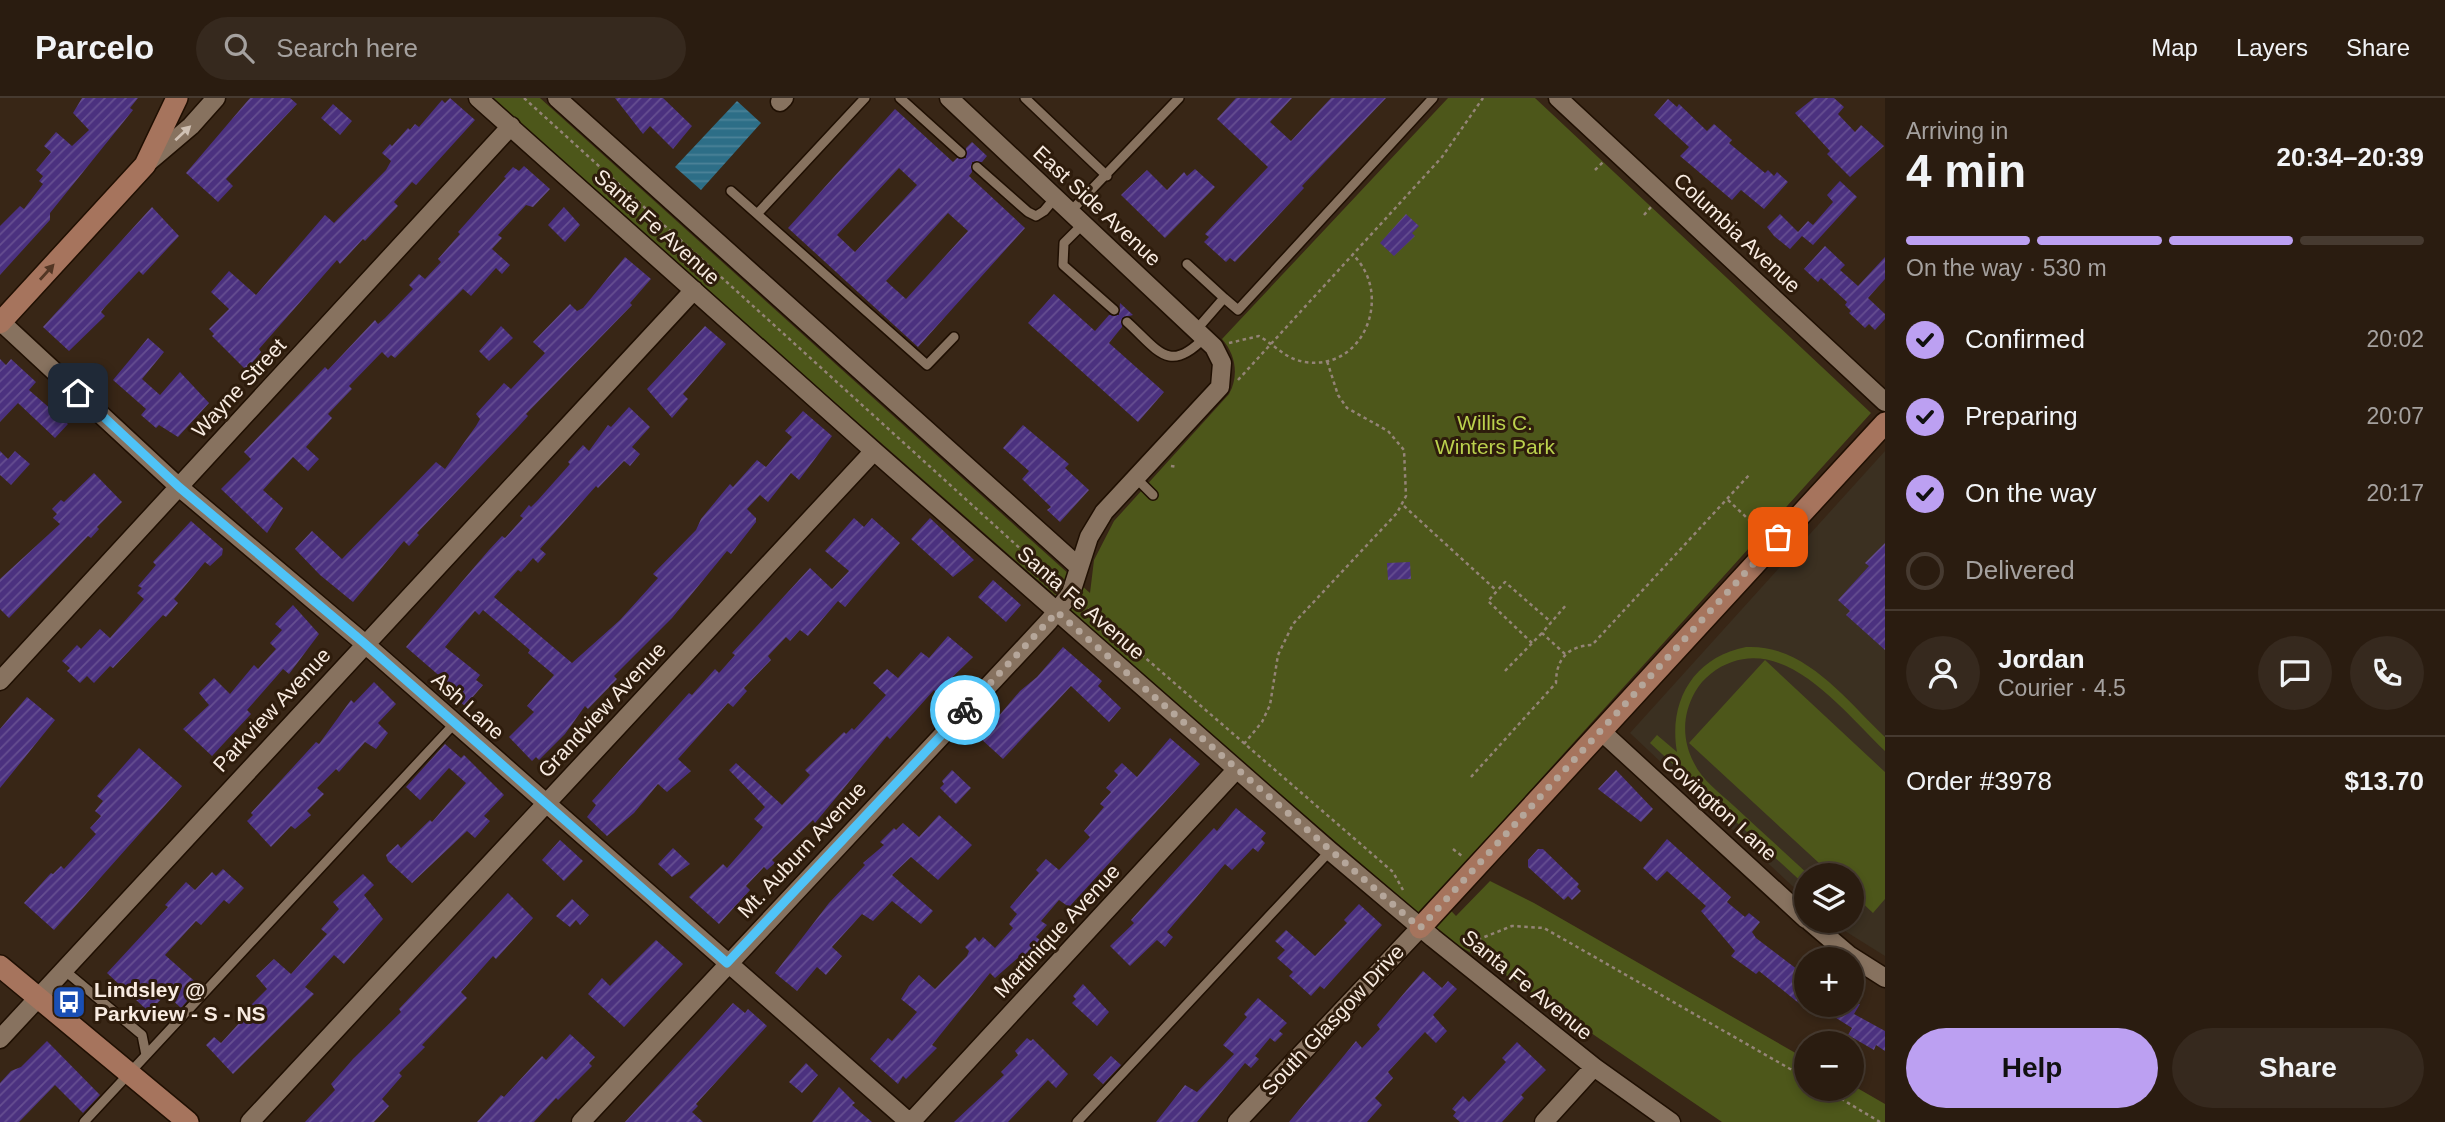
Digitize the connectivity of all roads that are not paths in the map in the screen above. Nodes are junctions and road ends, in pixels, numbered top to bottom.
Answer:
1 (177, 98) edge
2 (216, 98) edge
3 (478, 98) edge
4 (557, 98) edge
5 (865, 98) edge
6 (900, 98) edge
7 (949, 98) edge
8 (1025, 98) edge
9 (1179, 98) edge
10 (1433, 98) edge
11 (1558, 98) edge
12 (511, 126) junction
13 (961, 153) dead end
14 (145, 165) junction
15 (977, 167) dead end
16 (1107, 176) junction
17 (731, 191) dead end
18 (1055, 198) junction
19 (757, 214) junction
20 (1076, 218) junction
21 (1187, 264) dead end
22 (694, 290) junction
23 (1224, 298) junction
24 (1114, 310) dead end
25 (0, 322) edge
26 (1127, 322) dead end
27 (954, 337) dead end
28 (1211, 341) junction
29 (1885, 402) edge
30 (1885, 423) edge
31 (874, 451) junction
32 (1136, 478) junction
33 (179, 487) junction
34 (1153, 495) dead end
35 (1079, 567) junction
36 (1057, 612) junction
37 (364, 643) junction
38 (0, 681) edge
39 (454, 724) junction
40 (1601, 731) junction
41 (1236, 770) junction
42 (545, 804) junction
43 (1330, 851) junction
44 (1794, 908) edge
45 (1420, 928) junction
46 (1823, 933) edge
47 (727, 963) junction
48 (0, 966) edge
49 (64, 970) junction
50 (1885, 978) edge
51 (38, 998) junction
52 (0, 1039) edge
53 (146, 1055) junction
54 (1594, 1068) junction
55 (130, 1073) junction
56 (84, 1122) edge
57 (188, 1122) edge
58 (250, 1122) edge
59 (581, 1122) edge
60 (910, 1122) edge
61 (1077, 1122) edge
62 (1237, 1122) edge
63 (1544, 1122) edge
64 (1671, 1122) edge

1 - 14 street
14 -> 2 street
3 - 12 street, Santa Fe Avenue
4 - 35 street, Santa Fe Avenue
5 - 19 lane
6 - 13 lane
7 - 18 street, East Side Avenue
8 - 16 lane
9 - 16 lane
10 - 23 lane
11 - 29 street, Columbia Avenue
12 - 22 street, Santa Fe Avenue
12 - 33 street, Wayne Street
25 -> 14 street
15 - 18 lane
16 - 20 lane
17 - 19 lane
18 - 20 street, East Side Avenue
19 - 27 lane
20 - 24 lane
20 - 28 street, East Side Avenue
21 - 23 lane
22 - 31 street, Santa Fe Avenue
22 - 37 street, Parkview Avenue
23 - 28 lane
25 - 33 street, Ash Lane
26 - 28 lane
28 - 32 street, Mt. Auburn Avenue
30 - 40 street, South Glasgow Drive
31 - 36 street, Santa Fe Avenue
31 - 42 street, Grandview Avenue
32 - 34 lane
32 - 35 street, Mt. Auburn Avenue
33 - 37 street, Ash Lane
33 - 38 street, Wayne Street
35 - 36 street, Mt. Auburn Avenue
36 - 41 street, Santa Fe Avenue
36 - 47 street, Mt. Auburn Avenue
37 - 39 street, Ash Lane
37 - 49 street, Parkview Avenue
39 - 42 street, Ash Lane
39 - 53 lane
40 - 44 street, Covington Lane
40 - 45 street, South Glasgow Drive
41 - 43 street, Santa Fe Avenue
41 - 60 street, Martinique Avenue
42 - 47 street, Ash Lane
42 - 58 street, Grandview Avenue
43 - 45 street, Santa Fe Avenue
43 - 61 lane
45 - 54 street, Santa Fe Avenue
45 - 62 street, South Glasgow Drive
46 - 50 street, Covington Lane
47 - 59 street, Mt. Auburn Avenue
47 - 60 street, Ash Lane
48 - 51 street
49 - 51 street, Parkview Avenue
49 - 53 lane
51 - 52 street, Parkview Avenue
51 - 55 street
53 - 55 lane
54 - 63 street
54 - 64 street, Santa Fe Avenue
55 - 56 lane
55 - 57 street

